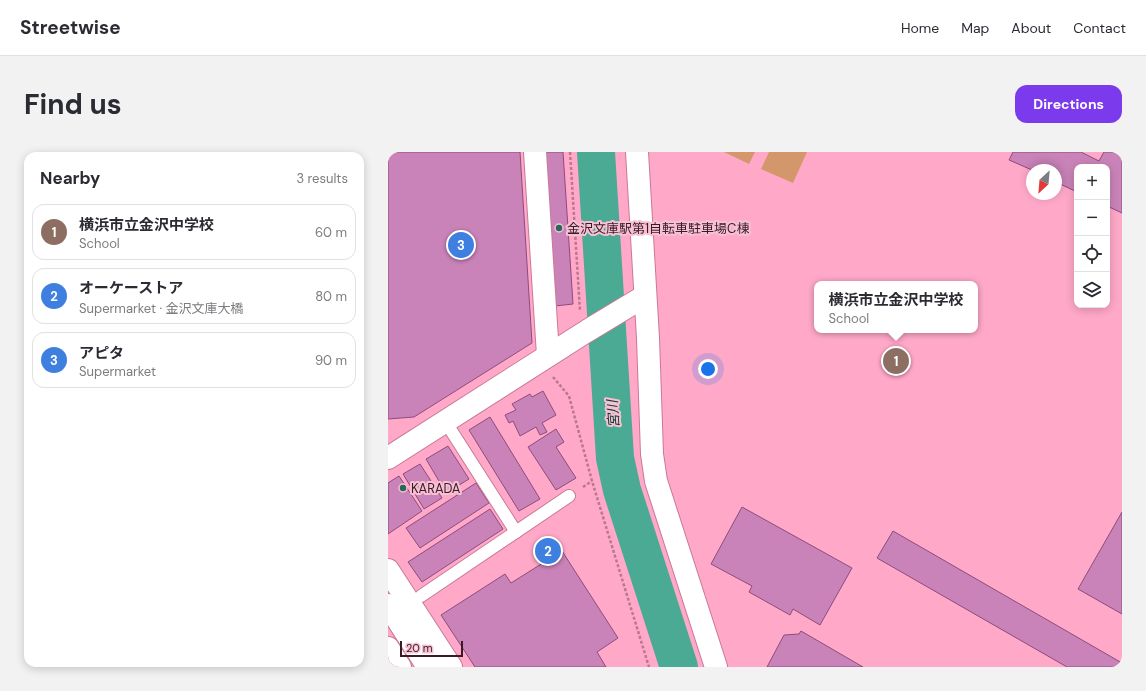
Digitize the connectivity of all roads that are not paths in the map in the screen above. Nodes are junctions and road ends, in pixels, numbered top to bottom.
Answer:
1 (535, 152) edge
2 (637, 152) edge
3 (645, 296) junction
4 (544, 359) junction
5 (445, 421) junction
6 (388, 458) edge
7 (569, 496) dead end
8 (516, 532) junction
9 (388, 570) edge
10 (421, 596) dead end
11 (388, 605) edge
12 (388, 648) edge
13 (400, 667) edge
14 (428, 667) edge
15 (451, 667) edge
16 (716, 667) edge

1 - 4 street
2 - 3 street
3 - 4 street
3 - 16 street
4 - 5 street
5 - 6 street
5 - 8 lane
7 - 8 lane
8 - 10 lane
9 - 15 street
11 - 14 street
12 - 13 street

